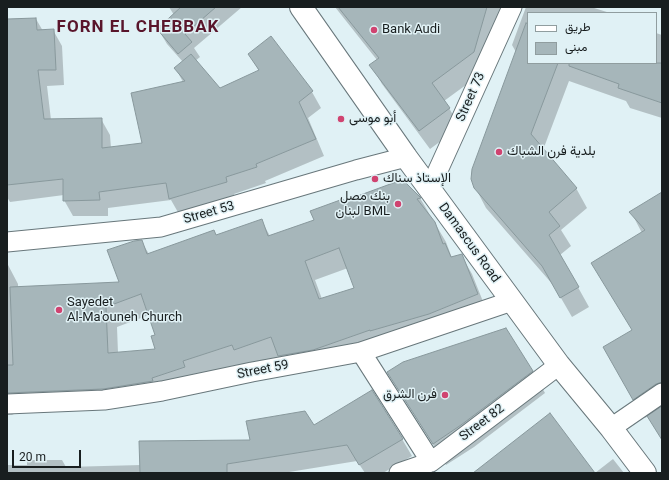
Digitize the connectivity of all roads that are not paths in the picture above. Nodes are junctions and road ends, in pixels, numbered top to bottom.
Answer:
1 (301, 7) edge
2 (512, 7) edge
3 (406, 157) junction
4 (430, 188) junction
5 (7, 242) edge
6 (512, 301) junction
7 (361, 352) junction
8 (559, 365) junction
9 (662, 393) edge
10 (7, 404) edge
11 (611, 428) junction
12 (431, 462) junction
13 (399, 473) edge
14 (645, 473) edge

1 - 3 main road, Damascus Road
2 - 4 street, Street 73
3 - 4 main road, Damascus Road
3 - 5 street, Street 53
4 - 6 main road, Damascus Road
6 - 7 street, Street 59
6 - 8 main road, Damascus Road
7 - 10 street, Street 59
7 - 12 street
8 - 11 main road, Damascus Road
8 - 12 street, Street 82
9 - 11 street
11 - 14 main road, Damascus Road
12 - 13 street, Street 82

